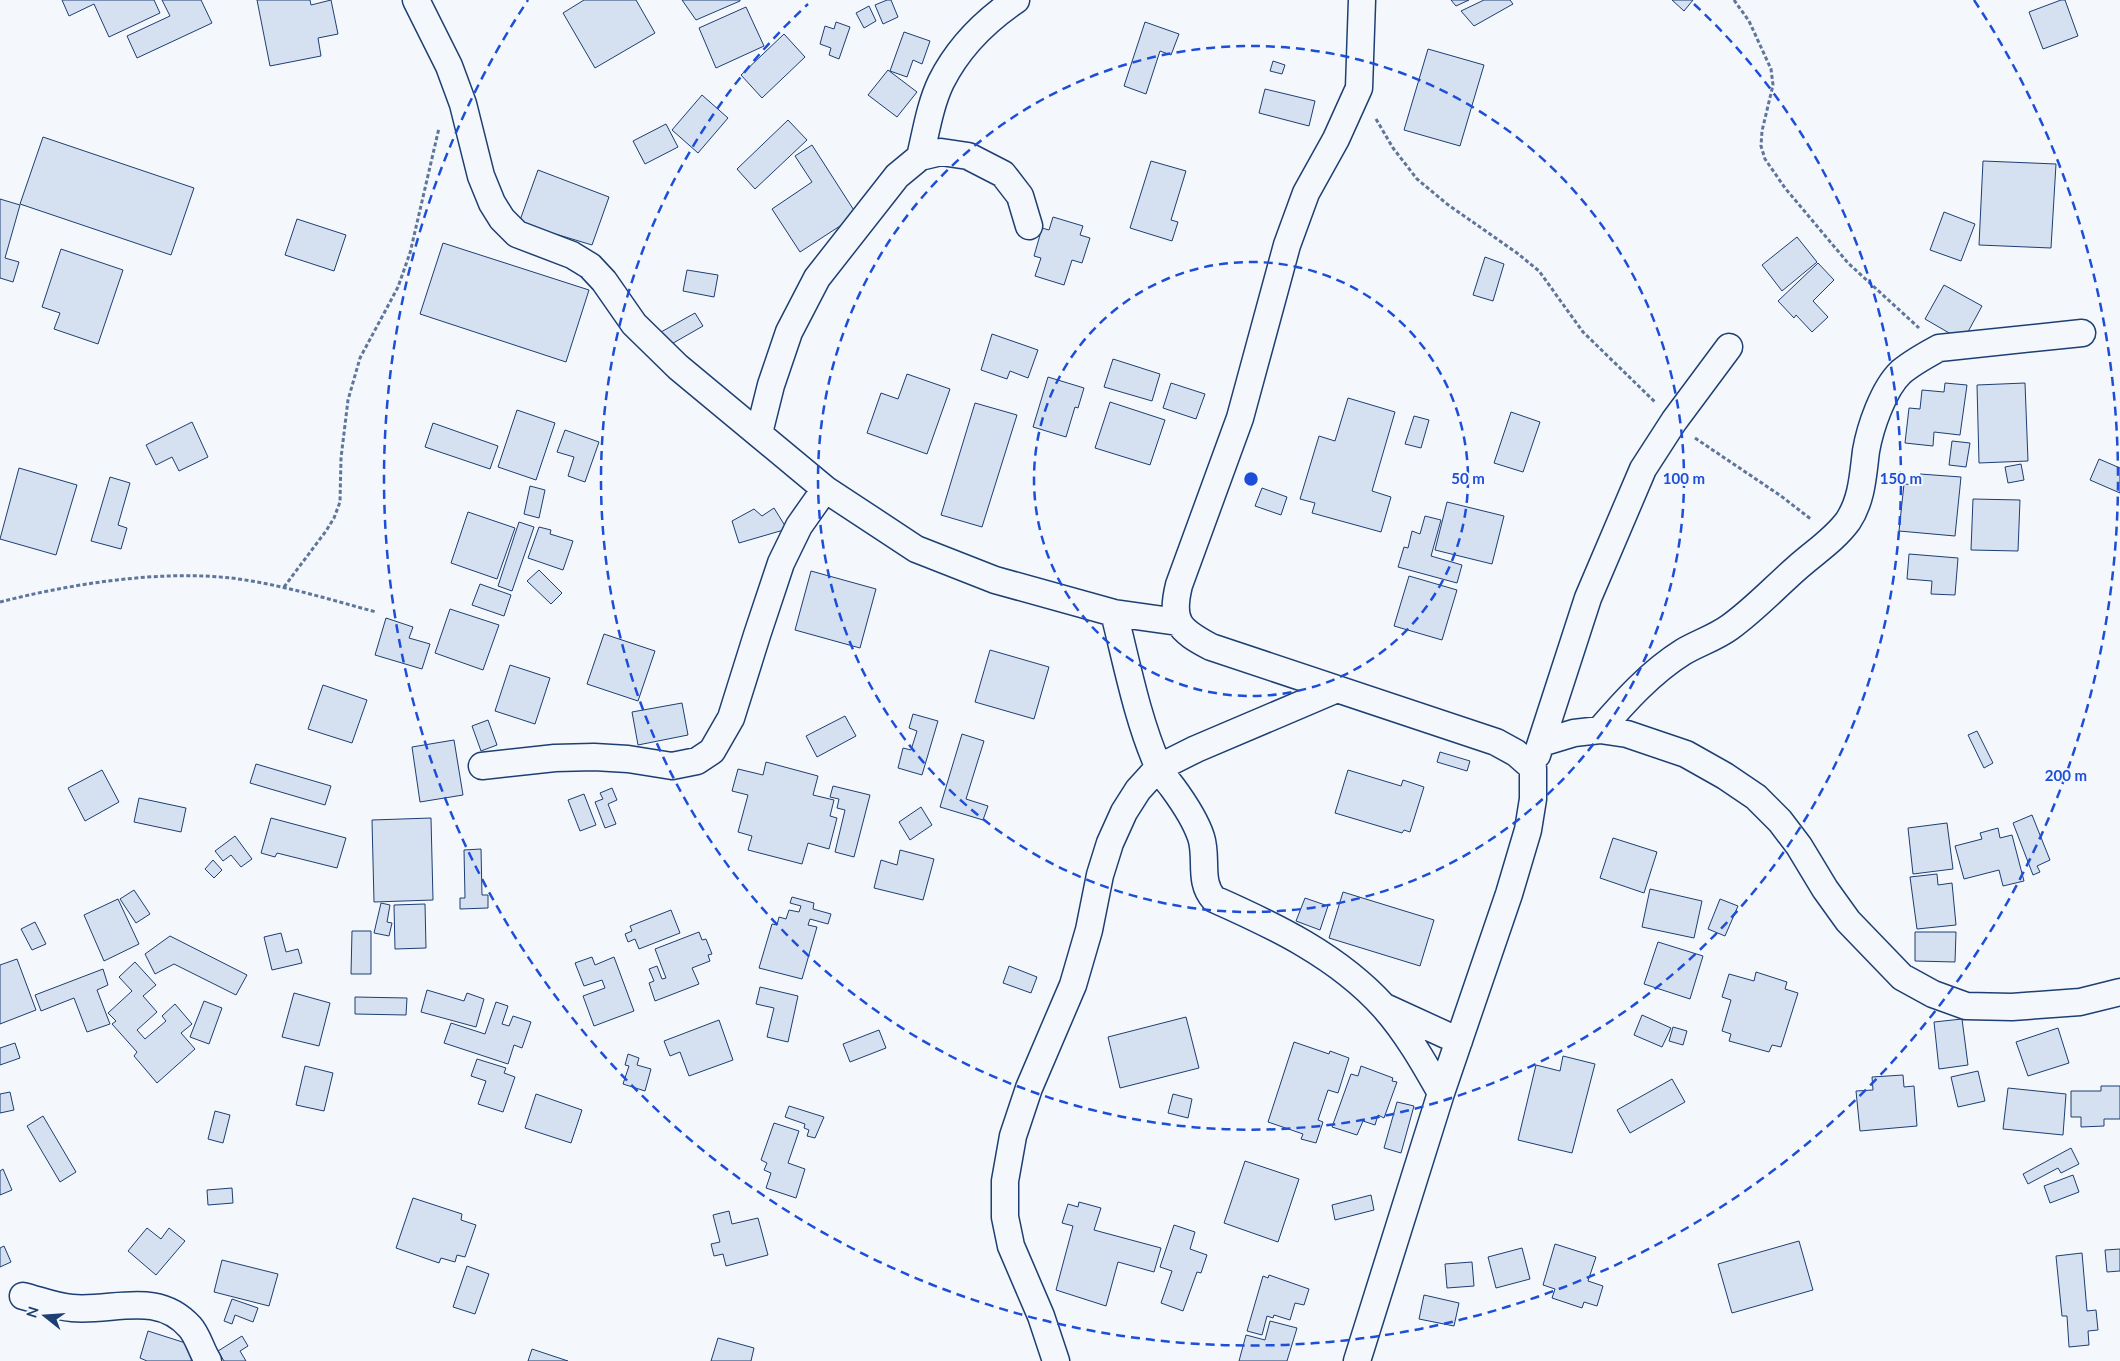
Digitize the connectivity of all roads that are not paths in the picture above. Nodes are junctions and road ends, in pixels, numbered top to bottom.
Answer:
1 (416, 0) edge
2 (1015, 0) edge
3 (1362, 0) edge
4 (920, 157) junction
5 (1029, 226) dead end
6 (2082, 333) dead end
7 (1729, 348) dead end
8 (759, 433) junction
9 (825, 490) junction
10 (1114, 613) junction
11 (1178, 622) junction
12 (1337, 689) junction
13 (1600, 730) junction
14 (1541, 743) junction
15 (482, 766) dead end
16 (1158, 768) junction
17 (1533, 768) junction
18 (2120, 992) edge
19 (1384, 1006) junction
20 (1459, 1041) junction
21 (1441, 1094) junction
22 (23, 1296) dead end
23 (208, 1361) edge
24 (1056, 1361) edge
25 (1357, 1361) edge

1 - 8 street
2 - 4 street
3 - 11 street
4 - 5 street
4 - 8 street
6 - 13 street
7 - 14 street
8 - 9 street
9 - 10 street
9 - 15 street
10 - 11 street
10 - 16 street
11 - 12 street
12 - 16 street
12 - 17 street
13 - 14 street
13 - 18 street
14 - 17 street
16 - 19 street
16 - 24 street
17 - 20 street
19 - 20 street
19 - 21 street
20 - 21 street
21 - 25 street
22 - 23 street

